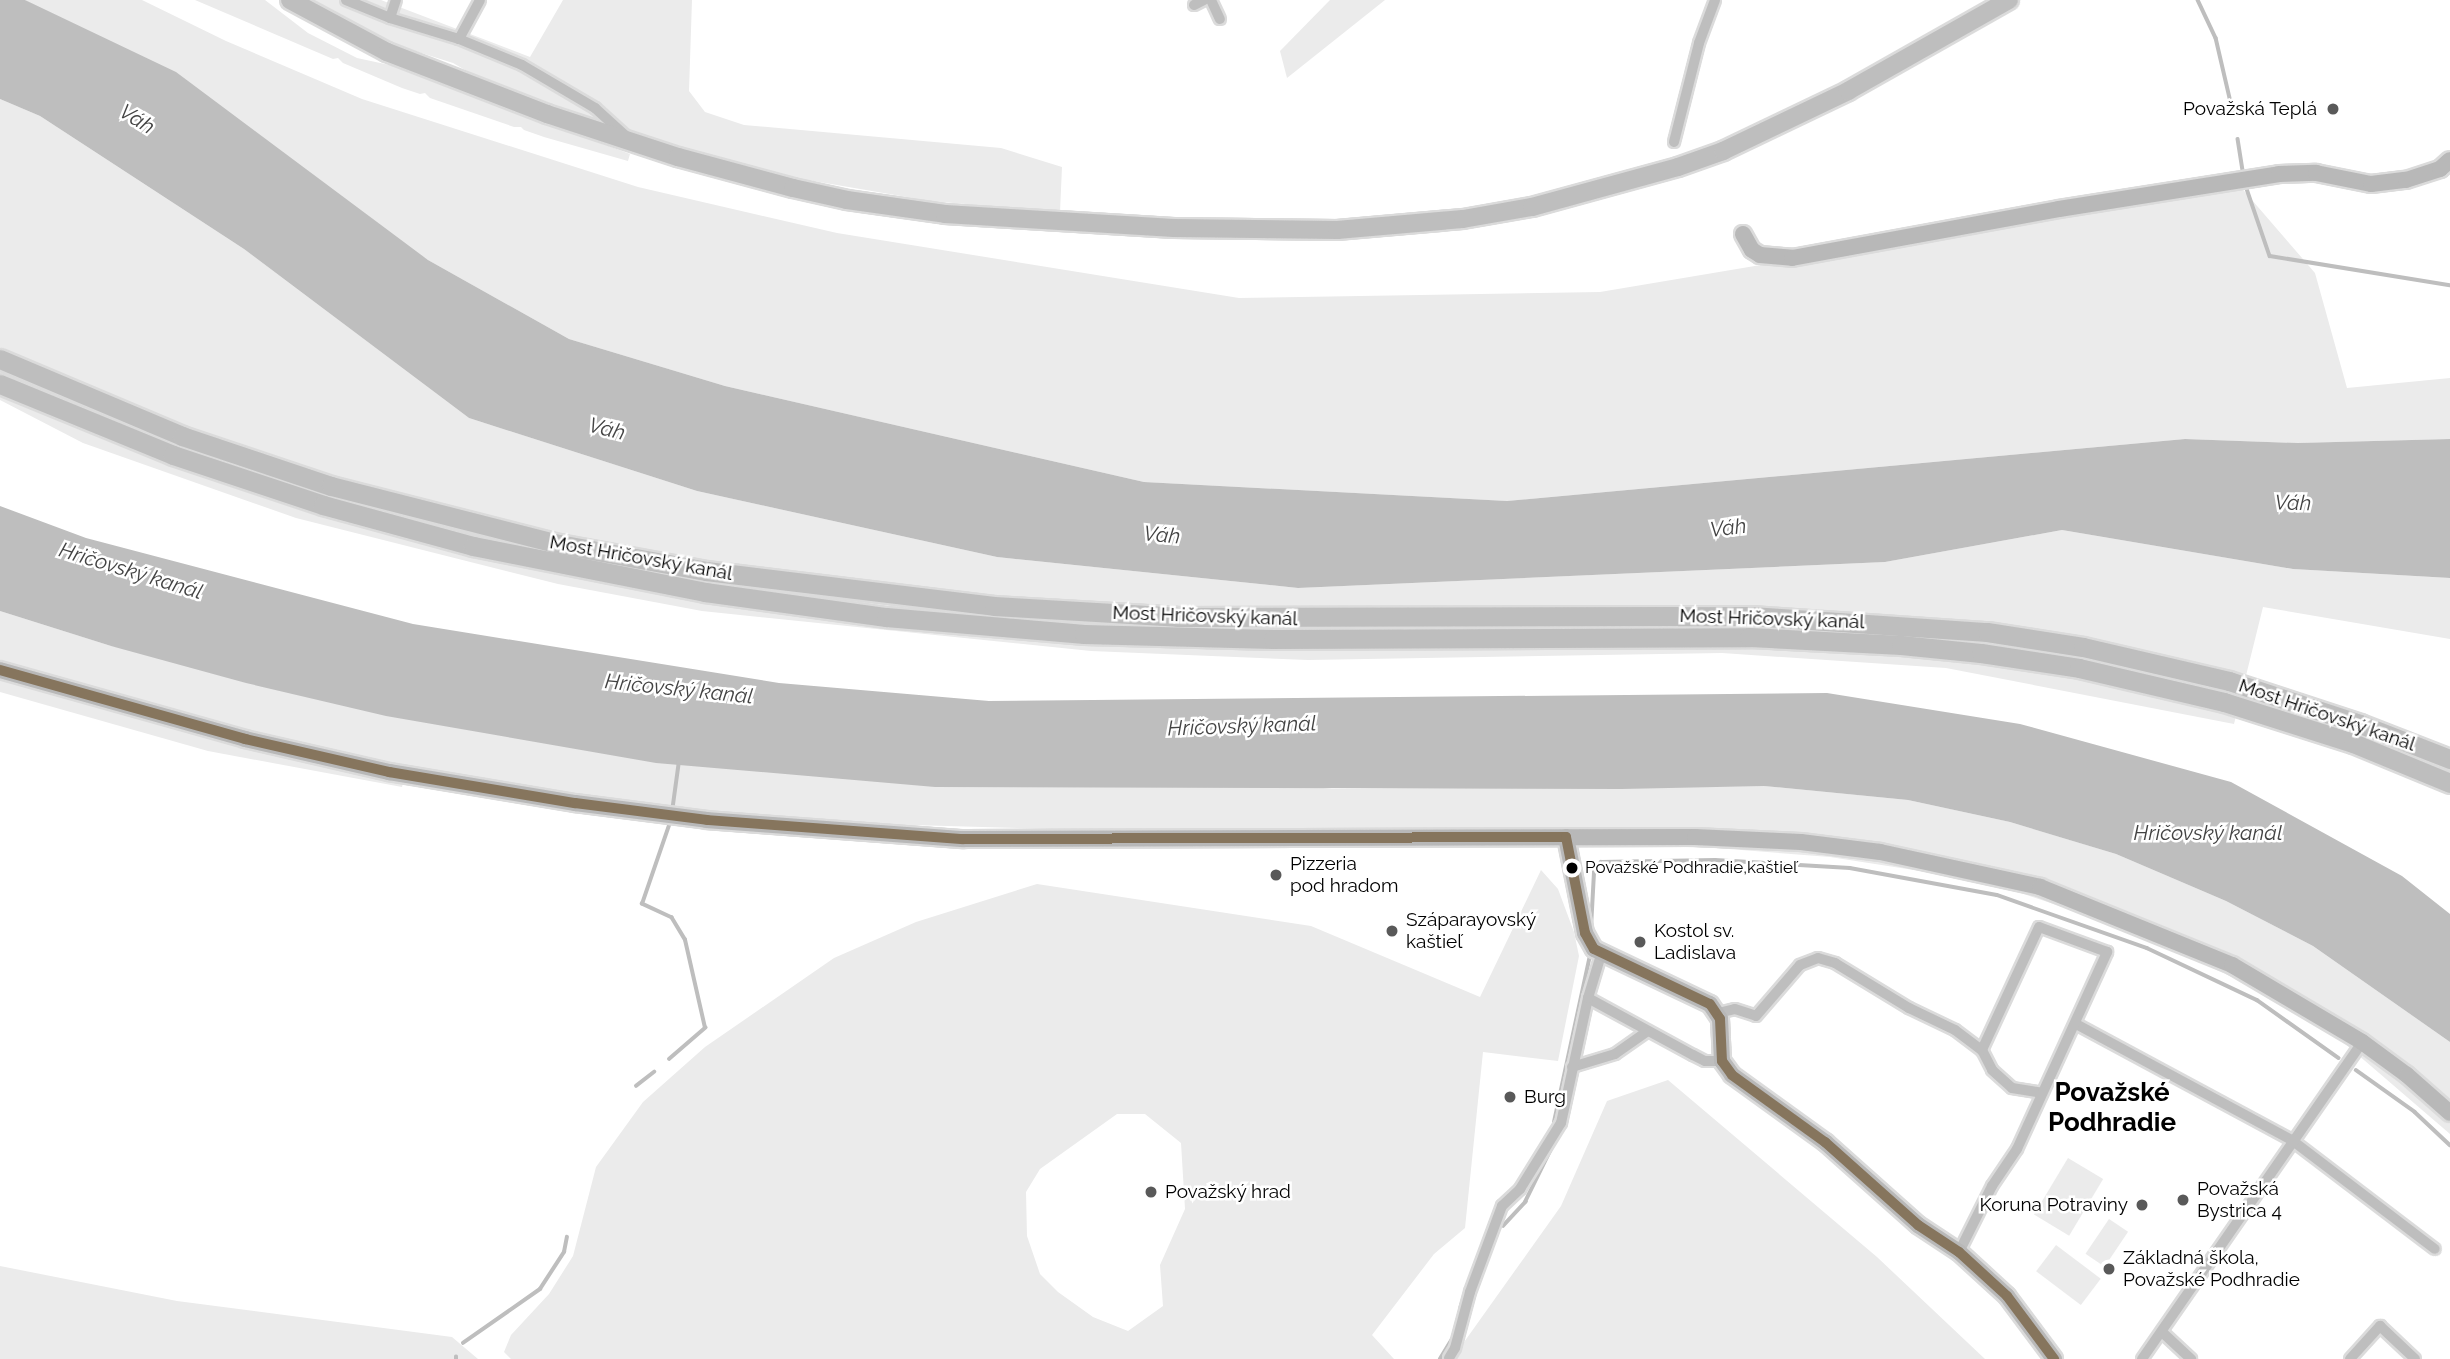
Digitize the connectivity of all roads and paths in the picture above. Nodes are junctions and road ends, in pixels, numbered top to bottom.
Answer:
1 (290, 0) edge
2 (346, 0) edge
3 (397, 0) edge
4 (480, 0) edge
5 (1211, 0) edge
6 (1715, 0) edge
7 (2009, 0) edge
8 (390, 18) junction
9 (1220, 19) dead end
10 (459, 39) junction
11 (1674, 142) dead end
12 (632, 143) junction
13 (2450, 160) edge
14 (1743, 234) dead end
15 (0, 359) edge
16 (0, 384) edge
17 (0, 670) edge
18 (2450, 759) edge
19 (2450, 783) edge
20 (1566, 837) junction
21 (1601, 954) junction
22 (1588, 998) junction
23 (1718, 1013) junction
24 (2076, 1024) junction
25 (1646, 1032) junction
26 (2362, 1042) junction
27 (1983, 1050) junction
28 (1722, 1061) junction
29 (1576, 1067) junction
30 (2042, 1093) junction
31 (2450, 1113) edge
32 (2292, 1141) junction
33 (2435, 1248) dead end
34 (1959, 1252) junction
35 (2162, 1332) junction
36 (1449, 1359) edge
37 (2054, 1359) edge
38 (2142, 1359) edge
39 (2191, 1359) edge
40 (2350, 1359) edge
41 (2415, 1359) edge

1 - 12 main road
2 - 8 street
3 - 8 street
4 - 10 street
5 - 9 street
6 - 11 street
7 - 12 main road
8 - 10 street
10 - 12 street
13 - 14 main road
15 - 18 highway, Most Hričovský kanál
16 - 19 highway, Most Hričovský kanál
17 - 20 main road
20 - 21 main road
20 - 26 main road
21 - 22 street
21 - 23 main road
22 - 25 street
22 - 29 street
23 - 27 street
23 - 28 main road
24 - 27 street
24 - 30 street
24 - 32 street
25 - 28 street
25 - 29 street
26 - 31 main road
26 - 32 street
27 - 30 street
28 - 34 main road
29 - 36 street
30 - 34 street
32 - 33 street
32 - 35 street
34 - 37 main road
35 - 38 street
35 - 39 street
40 - 41 street

